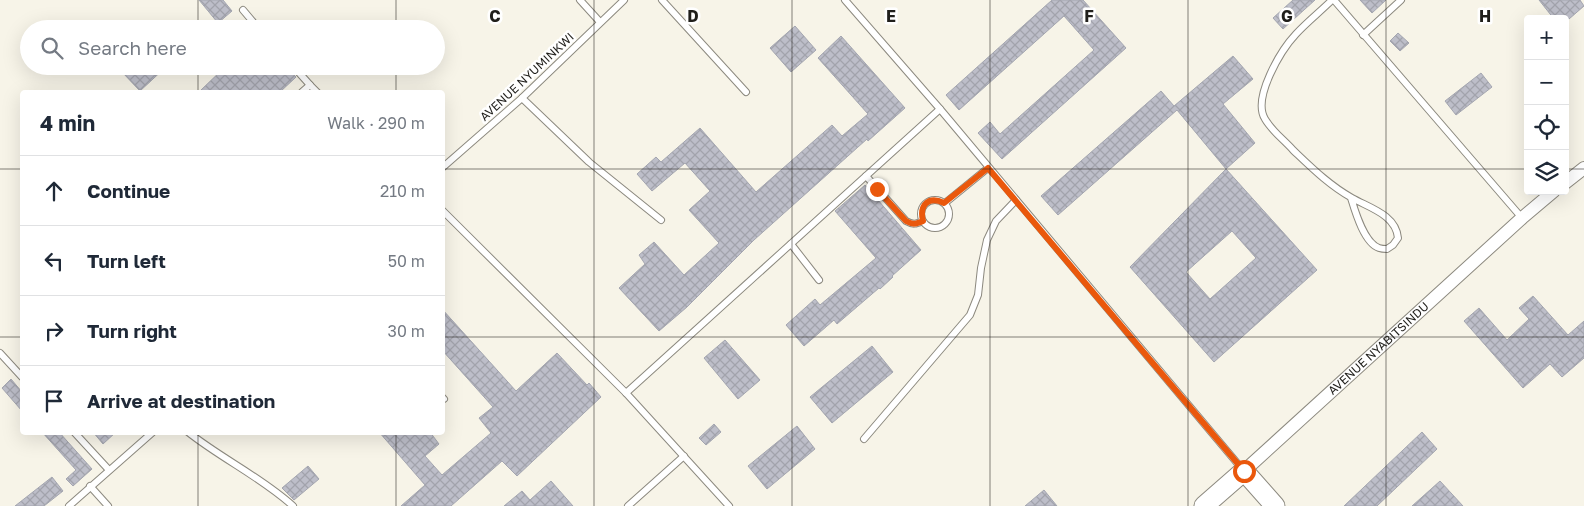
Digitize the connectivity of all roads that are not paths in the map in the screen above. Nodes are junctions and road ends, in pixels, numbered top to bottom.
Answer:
1 (580, 0) edge
2 (624, 0) edge
3 (662, 0) edge
4 (846, 0) edge
5 (1333, 0) edge
6 (1401, 0) edge
7 (242, 10) dead end
8 (251, 20) edge
9 (600, 22) junction
10 (1363, 35) junction
11 (301, 75) edge
12 (310, 85) junction
13 (304, 90) edge
14 (315, 90) edge
15 (746, 92) dead end
16 (522, 98) junction
17 (940, 109) junction
18 (445, 165) edge
19 (988, 168) junction
20 (1584, 168) edge
21 (866, 176) junction
22 (1569, 179) edge
23 (1549, 195) edge
24 (1351, 198) junction
25 (1016, 200) junction
26 (944, 203) junction
27 (445, 213) edge
28 (1522, 218) junction
29 (661, 220) dead end
30 (923, 221) junction
31 (791, 244) junction
32 (819, 280) dead end
33 (0, 352) edge
34 (20, 375) edge
35 (626, 393) junction
36 (77, 435) edge
37 (150, 435) edge
38 (192, 435) edge
39 (864, 439) dead end
40 (684, 456) junction
41 (109, 470) junction
42 (1244, 471) junction
43 (90, 486) junction
44 (69, 506) edge
45 (108, 506) edge
46 (293, 506) edge
47 (628, 506) edge
48 (729, 506) edge
49 (1204, 506) edge
50 (1275, 506) edge

1 - 9 lane
2 - 9 lane, AVENUE NYUMINKWI
3 - 15 lane
4 - 17 lane
5 - 10 lane
5 - 24 lane
6 - 10 lane
7 - 8 lane
9 - 16 lane, AVENUE NYUMINKWI
10 - 28 lane
11 - 12 lane
12 - 13 lane
12 - 14 lane
16 - 18 lane, AVENUE NYUMINKWI
16 - 29 lane
17 - 19 lane
17 - 21 lane
19 - 25 lane
19 - 26 lane
20 - 22 street
21 - 30 lane
21 - 31 lane
23 - 28 street, AVENUE NYABITSINDU
24 - 24 lane
25 - 39 lane
25 - 42 lane
26 - 30 lane
26 - 30 lane
27 - 35 lane
28 - 42 street, AVENUE NYABITSINDU
31 - 32 lane
31 - 35 lane
33 - 34 lane
35 - 40 lane
36 - 41 lane
37 - 41 lane
38 - 46 lane
40 - 47 lane
40 - 48 lane
41 - 43 lane
42 - 49 street, AVENUE NYABITSINDU
42 - 50 street
43 - 44 lane
43 - 45 lane

